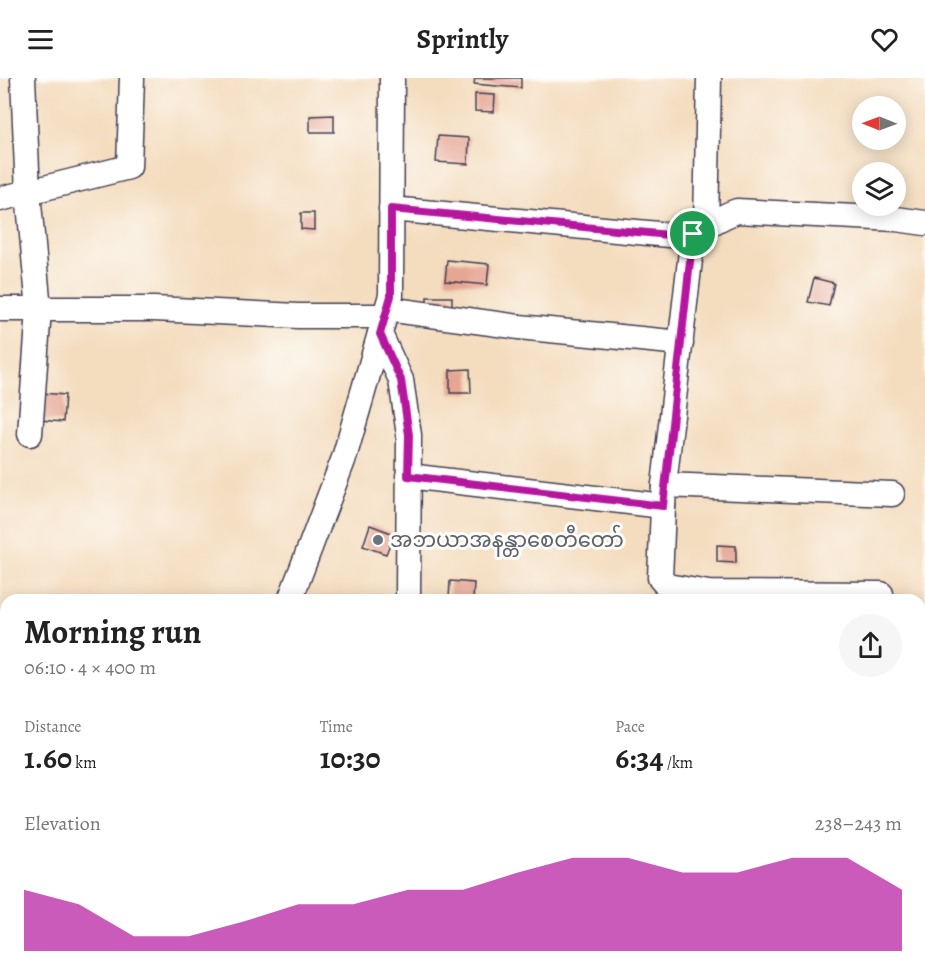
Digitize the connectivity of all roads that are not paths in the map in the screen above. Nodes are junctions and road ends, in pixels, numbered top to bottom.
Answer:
1 (23, 78) edge
2 (132, 78) edge
3 (392, 78) edge
4 (709, 78) edge
5 (28, 193) junction
6 (0, 199) edge
7 (391, 209) junction
8 (925, 223) edge
9 (700, 230) junction
10 (0, 309) edge
11 (39, 309) junction
12 (384, 320) junction
13 (681, 343) junction
14 (30, 434) dead end
15 (408, 476) junction
16 (892, 494) dead end
17 (663, 496) junction
18 (292, 594) edge
19 (408, 594) edge
20 (881, 594) dead end

1 - 5 street
2 - 5 street
3 - 7 street
4 - 9 street
5 - 6 street
5 - 11 street
7 - 9 street
7 - 12 street
8 - 9 street
9 - 13 street
10 - 11 street
11 - 12 street
11 - 14 street
12 - 13 street
12 - 15 street
12 - 18 street
13 - 17 street
15 - 17 street
15 - 19 street
16 - 17 street
17 - 20 street

